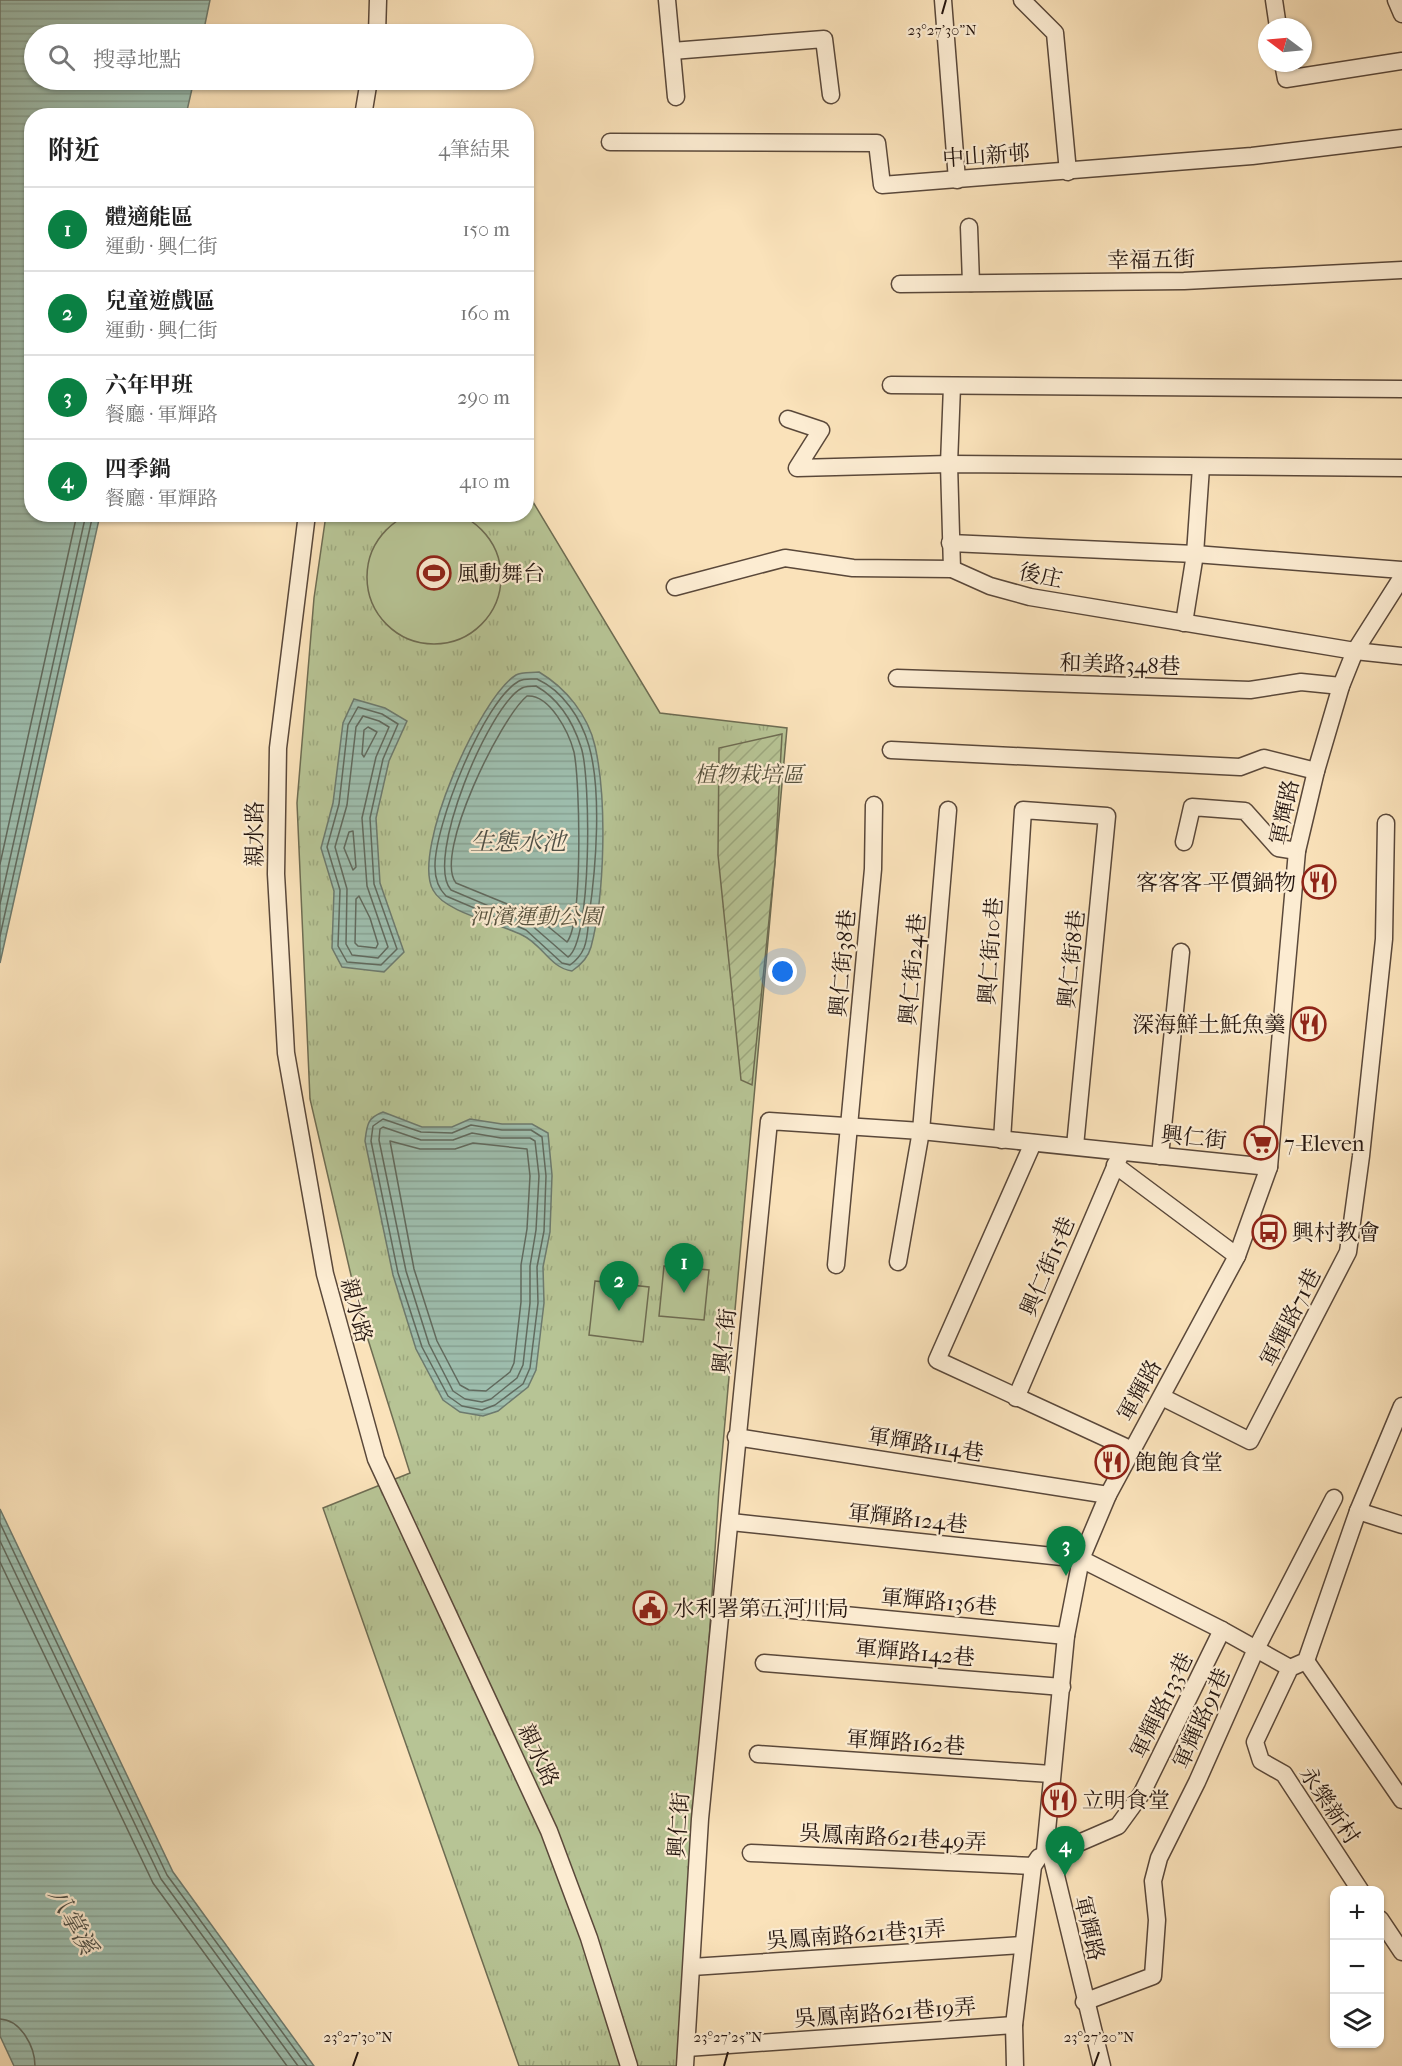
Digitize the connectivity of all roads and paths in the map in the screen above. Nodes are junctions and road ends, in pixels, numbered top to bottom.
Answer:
1 (378, 0) edge
2 (667, 0) edge
3 (943, 0) edge
4 (1022, 0) edge
5 (1274, 0) edge
6 (1396, 0) edge
7 (1402, 14) edge
8 (1277, 18) edge
9 (377, 24) edge
10 (672, 51) junction
11 (1402, 61) edge
12 (1285, 72) edge
13 (367, 90) edge
14 (831, 95) dead end
15 (676, 97) dead end
16 (364, 108) edge
17 (1402, 138) edge
18 (609, 142) dead end
19 (1068, 172) junction
20 (957, 180) junction
21 (969, 227) dead end
22 (1402, 270) edge
23 (971, 283) junction
24 (900, 284) dead end
25 (891, 385) dead end
26 (952, 386) junction
27 (1402, 389) edge
28 (788, 419) dead end
29 (949, 464) junction
30 (1201, 467) junction
31 (1402, 468) edge
32 (306, 522) edge
33 (950, 543) junction
34 (1195, 554) junction
35 (952, 569) junction
36 (1402, 570) edge
37 (1402, 577) edge
38 (675, 587) dead end
39 (1184, 622) junction
40 (1355, 651) junction
41 (1402, 656) edge
42 (897, 678) dead end
43 (1341, 686) junction
44 (891, 750) dead end
45 (1316, 771) junction
46 (874, 805) dead end
47 (948, 810) dead end
48 (1068, 813) joint
49 (1386, 823) dead end
50 (1184, 842) dead end
51 (1298, 851) junction
52 (1181, 952) dead end
53 (850, 1125) junction
54 (921, 1131) junction
55 (1002, 1140) junction
56 (1033, 1143) junction
57 (1075, 1146) junction
58 (1160, 1156) junction
59 (1118, 1159) junction
60 (1269, 1167) junction
61 (1237, 1256) junction
62 (898, 1262) dead end
63 (836, 1265) dead end
64 (1162, 1397) junction
65 (1016, 1398) junction
66 (1402, 1406) edge
67 (736, 1437) junction
68 (1132, 1450) junction
69 (1108, 1495) junction
70 (1334, 1498) dead end
71 (1358, 1511) junction
72 (731, 1522) junction
73 (1402, 1525) edge
74 (1081, 1559) junction
75 (771, 1608) dead end
76 (1222, 1630) junction
77 (1066, 1636) junction
78 (1256, 1649) junction
79 (1306, 1661) junction
80 (764, 1663) dead end
81 (1290, 1668) junction
82 (1062, 1687) junction
83 (758, 1754) dead end
84 (1051, 1774) junction
85 (1402, 1800) edge
86 (751, 1852) dead end
87 (1048, 1853) junction
88 (1033, 1866) junction
89 (1357, 1886) edge
90 (1384, 1925) edge
91 (1023, 1945) junction
92 (1402, 1952) edge
93 (692, 1967) junction
94 (1084, 2002) junction
95 (1014, 2025) junction
96 (687, 2048) junction
97 (629, 2066) edge
98 (685, 2066) edge
99 (1015, 2066) edge
100 (1102, 2066) edge

1 - 9 street
2 - 10 street
3 - 20 street
4 - 19 street
5 - 8 street
6 - 7 street
10 - 14 street
10 - 15 street
11 - 12 street
13 - 16 street
17 - 19 street, 中山新邨
18 - 20 street, 中山新邨
19 - 20 street, 中山新邨
21 - 23 street
22 - 23 street, 幸福五街
23 - 24 street, 幸福五街
25 - 26 street
26 - 27 street
26 - 29 street
28 - 29 street
29 - 30 street
29 - 33 street
30 - 31 street
30 - 34 street
32 - 97 street, 親水路
33 - 34 street, 後庄
33 - 35 street
34 - 36 street, 後庄
34 - 39 street
35 - 38 street, 後庄
35 - 39 street, 後庄
37 - 40 street, 軍輝路
39 - 40 street, 後庄
40 - 41 street, 後庄
40 - 43 street, 軍輝路
42 - 43 street, 和美路348巷
43 - 45 street, 軍輝路
44 - 45 street
45 - 51 street, 軍輝路
46 - 53 street, 興仁街38巷
47 - 54 street, 興仁街24巷
48 - 55 street, 興仁街10巷
48 - 57 street, 興仁街8巷
49 - 64 street, 軍輝路71巷
50 - 51 street
51 - 60 street, 軍輝路
52 - 58 street
53 - 54 street, 興仁街
53 - 63 street, 興仁街38巷
53 - 67 street, 興仁街
54 - 55 street, 興仁街
54 - 62 street, 興仁街24巷
55 - 56 street, 興仁街
56 - 57 street, 興仁街
56 - 65 street
57 - 59 street, 興仁街
58 - 59 street, 興仁街
58 - 60 street, 興仁街
59 - 61 street
59 - 65 street, 興仁街15巷
60 - 61 street, 軍輝路
61 - 64 street, 軍輝路
64 - 68 street, 軍輝路
65 - 68 street
66 - 71 street
67 - 69 street, 軍輝路114巷
67 - 72 street, 興仁街
68 - 69 street, 軍輝路
69 - 74 street, 軍輝路
70 - 78 street, 軍輝路91巷
71 - 73 street
71 - 79 street
72 - 74 street, 軍輝路124巷
72 - 93 street, 興仁街
74 - 76 street, 軍輝路91巷
74 - 77 street, 軍輝路
75 - 77 street, 軍輝路136巷
76 - 78 street, 軍輝路91巷
76 - 87 street, 軍輝路133巷
77 - 82 street, 軍輝路
78 - 81 street, 軍輝路91巷
78 - 94 street, 軍輝路91巷
79 - 81 street
79 - 85 street
80 - 82 street, 軍輝路142巷
81 - 89 street, 永樂新村
82 - 84 street, 軍輝路
83 - 84 street, 軍輝路162巷
84 - 87 street, 軍輝路
86 - 88 street, 吳鳳南路621巷49弄
87 - 88 street
87 - 94 street, 軍輝路
88 - 91 street
90 - 92 street
91 - 93 street, 吳鳳南路621巷31弄
91 - 95 street
93 - 96 street, 興仁街
94 - 100 street, 軍輝路
95 - 96 street, 吳鳳南路621巷19弄
95 - 99 street
96 - 98 street, 興仁街

